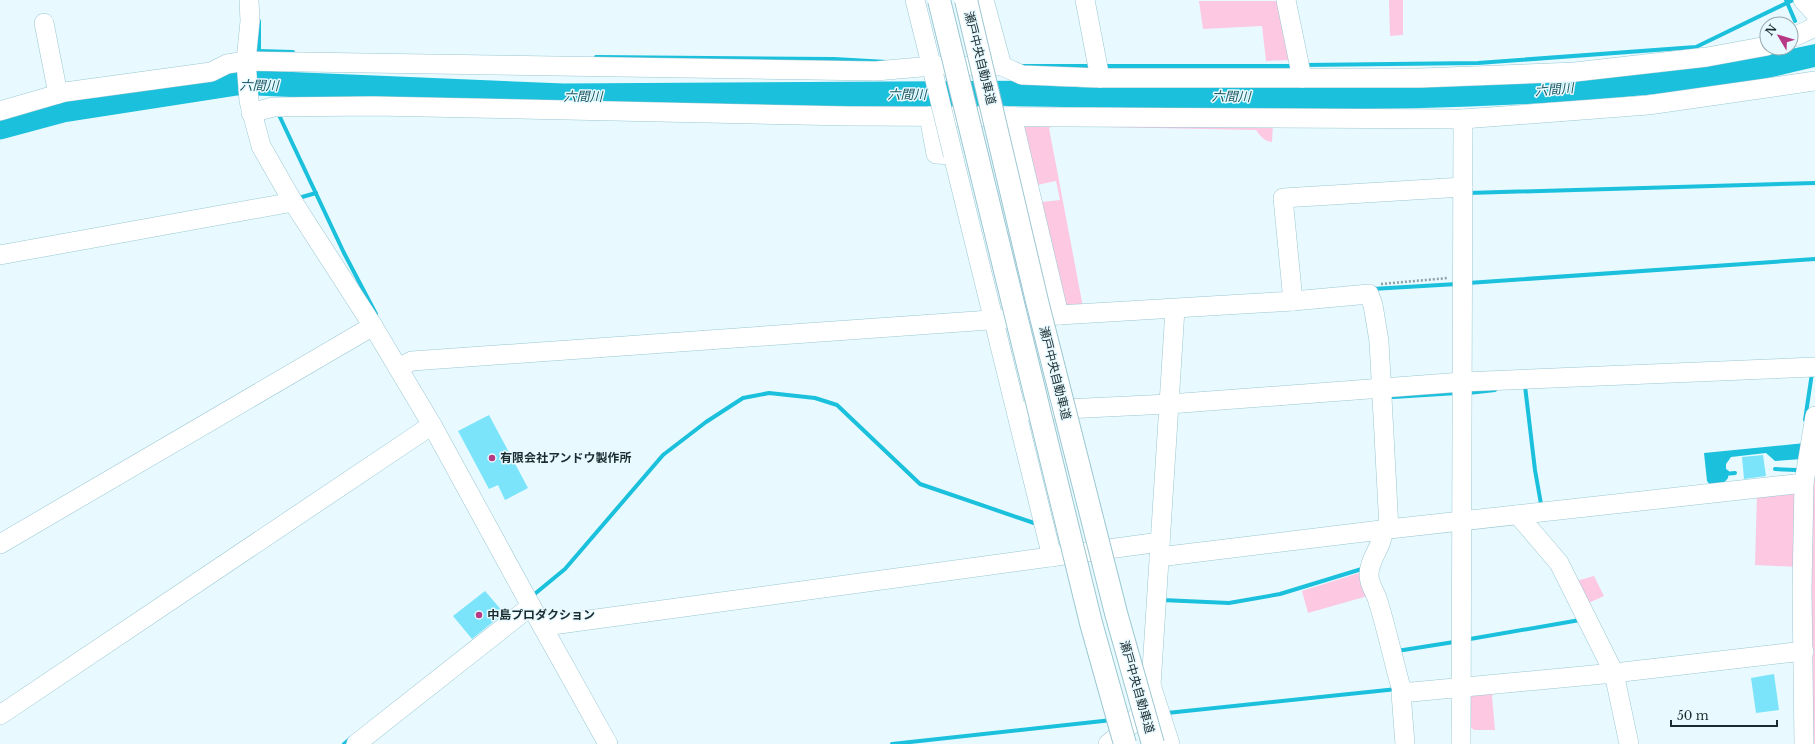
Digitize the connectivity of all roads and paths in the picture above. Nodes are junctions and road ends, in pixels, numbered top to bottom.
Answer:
1 (249, 0) edge
2 (915, 0) edge
3 (939, 0) edge
4 (966, 0) edge
5 (984, 0) edge
6 (1085, 0) edge
7 (1286, 0) edge
8 (1804, 0) edge
9 (1815, 13) edge
10 (44, 23) dead end
11 (1815, 25) edge
12 (1799, 34) edge
13 (1759, 47) edge
14 (247, 64) junction
15 (1002, 66) junction
16 (1099, 70) junction
17 (1300, 70) junction
18 (933, 71) junction
19 (1815, 81) edge
20 (58, 94) junction
21 (250, 107) junction
22 (0, 111) edge
23 (929, 116) junction
24 (1012, 116) junction
25 (1463, 119) junction
26 (953, 155) junction
27 (1463, 192) junction
28 (293, 202) junction
29 (0, 255) edge
30 (1462, 281) junction
31 (1375, 284) dead end
32 (1292, 298) junction
33 (1175, 308) junction
34 (1059, 315) junction
35 (993, 320) junction
36 (373, 326) junction
37 (403, 366) junction
38 (1812, 367) edge
39 (1387, 388) junction
40 (1462, 390) junction
41 (1169, 404) junction
42 (1016, 412) junction
43 (1815, 416) edge
44 (432, 424) junction
45 (1804, 483) junction
46 (1518, 515) junction
47 (1462, 516) junction
48 (1388, 526) junction
49 (0, 544) edge
50 (1160, 550) junction
51 (1052, 557) junction
52 (530, 606) junction
53 (548, 627) junction
54 (1804, 651) junction
55 (1609, 671) junction
56 (1461, 683) junction
57 (1151, 685) junction
58 (1402, 689) junction
59 (0, 715) edge
60 (1106, 739) edge
61 (356, 744) edge
62 (608, 744) edge
63 (1125, 744) edge
64 (1153, 744) edge
65 (1170, 744) edge
66 (1404, 744) edge
67 (1461, 744) edge
68 (1630, 744) edge
69 (1804, 744) edge

1 - 14 street
2 - 18 street
3 - 63 highway, 瀬戸中央自動車道, bridge
4 - 64 highway, 瀬戸中央自動車道, bridge
5 - 15 street
6 - 16 street
7 - 17 street
8 - 9 street
10 - 20 street
11 - 12 street
13 - 17 street
14 - 18 street
14 - 20 street
14 - 21 street
15 - 16 street
15 - 18 street
16 - 17 street
18 - 26 street, bridge
19 - 25 street
20 - 22 street
21 - 23 street
21 - 28 street
23 - 24 street
23 - 26 street
24 - 25 street
24 - 34 street
25 - 27 street
26 - 35 street
27 - 30 street
27 - 32 street
28 - 29 street
28 - 36 street
30 - 31 path
30 - 40 street
32 - 33 street
32 - 39 street
33 - 34 street
33 - 41 street
34 - 35 street
35 - 37 street
35 - 42 street
36 - 37 street
36 - 49 street
37 - 44 street
38 - 40 street
39 - 40 street
39 - 41 street
39 - 48 street
40 - 47 street
41 - 42 street
41 - 50 street
42 - 51 street
43 - 45 street
44 - 52 street
44 - 59 street
45 - 46 street
45 - 54 street
46 - 47 street
46 - 55 street
47 - 48 street
47 - 56 street
48 - 50 street
48 - 58 street
50 - 51 street
50 - 57 street
51 - 53 street
52 - 53 street
52 - 61 street
53 - 62 street
54 - 55 street
54 - 69 street
55 - 56 street
55 - 68 street
56 - 58 street
56 - 67 street
57 - 60 street
57 - 65 street
58 - 66 street

